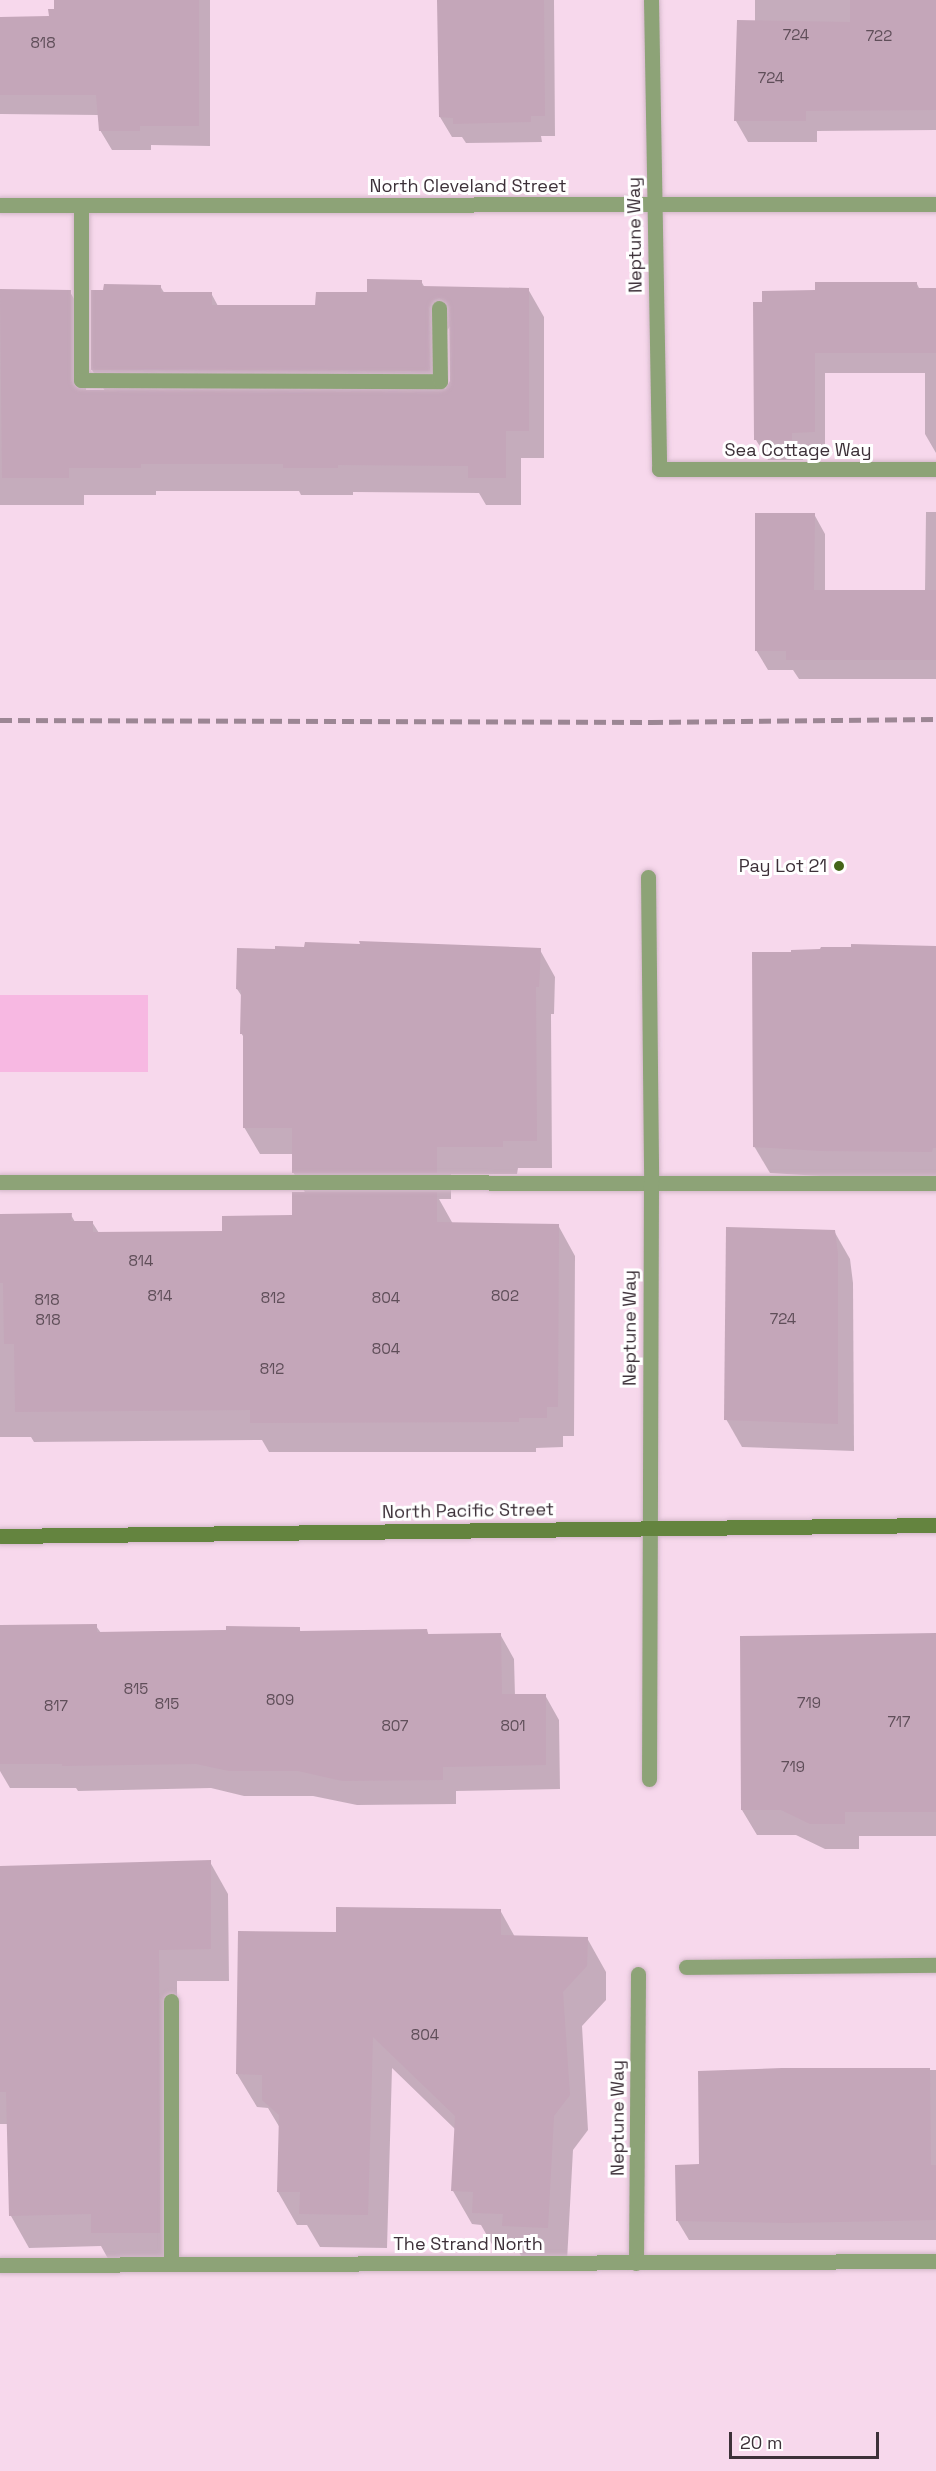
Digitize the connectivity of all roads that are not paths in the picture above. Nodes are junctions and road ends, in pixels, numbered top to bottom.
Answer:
1 (651, 0) edge
2 (936, 204) edge
3 (0, 205) edge
4 (81, 205) junction
5 (654, 205) junction
6 (439, 308) dead end
7 (659, 469) joint
8 (936, 469) edge
9 (648, 877) dead end
10 (0, 1182) edge
11 (651, 1183) junction
12 (936, 1183) edge
13 (936, 1525) edge
14 (649, 1528) junction
15 (0, 1536) edge
16 (649, 1779) dead end
17 (936, 1965) edge
18 (686, 1967) dead end
19 (639, 1974) dead end
20 (171, 2001) dead end
21 (936, 2261) edge
22 (636, 2263) junction
23 (171, 2264) junction
24 (0, 2265) edge

1 - 5 street, Neptune Way
2 - 5 street, North Cleveland Street
3 - 4 street, North Cleveland Street
4 - 5 street, North Cleveland Street
4 - 6 street
5 - 7 street, Neptune Way
7 - 8 street, Sea Cottage Way
9 - 11 street, Neptune Way
10 - 11 street
11 - 12 street
11 - 14 street, Neptune Way
13 - 14 main road, North Pacific Street
14 - 15 main road, North Pacific Street
14 - 16 street, Neptune Way
17 - 18 street
19 - 22 street, Neptune Way
20 - 23 street
21 - 22 street, The Strand North
22 - 23 street, The Strand North
23 - 24 street, The Strand North

